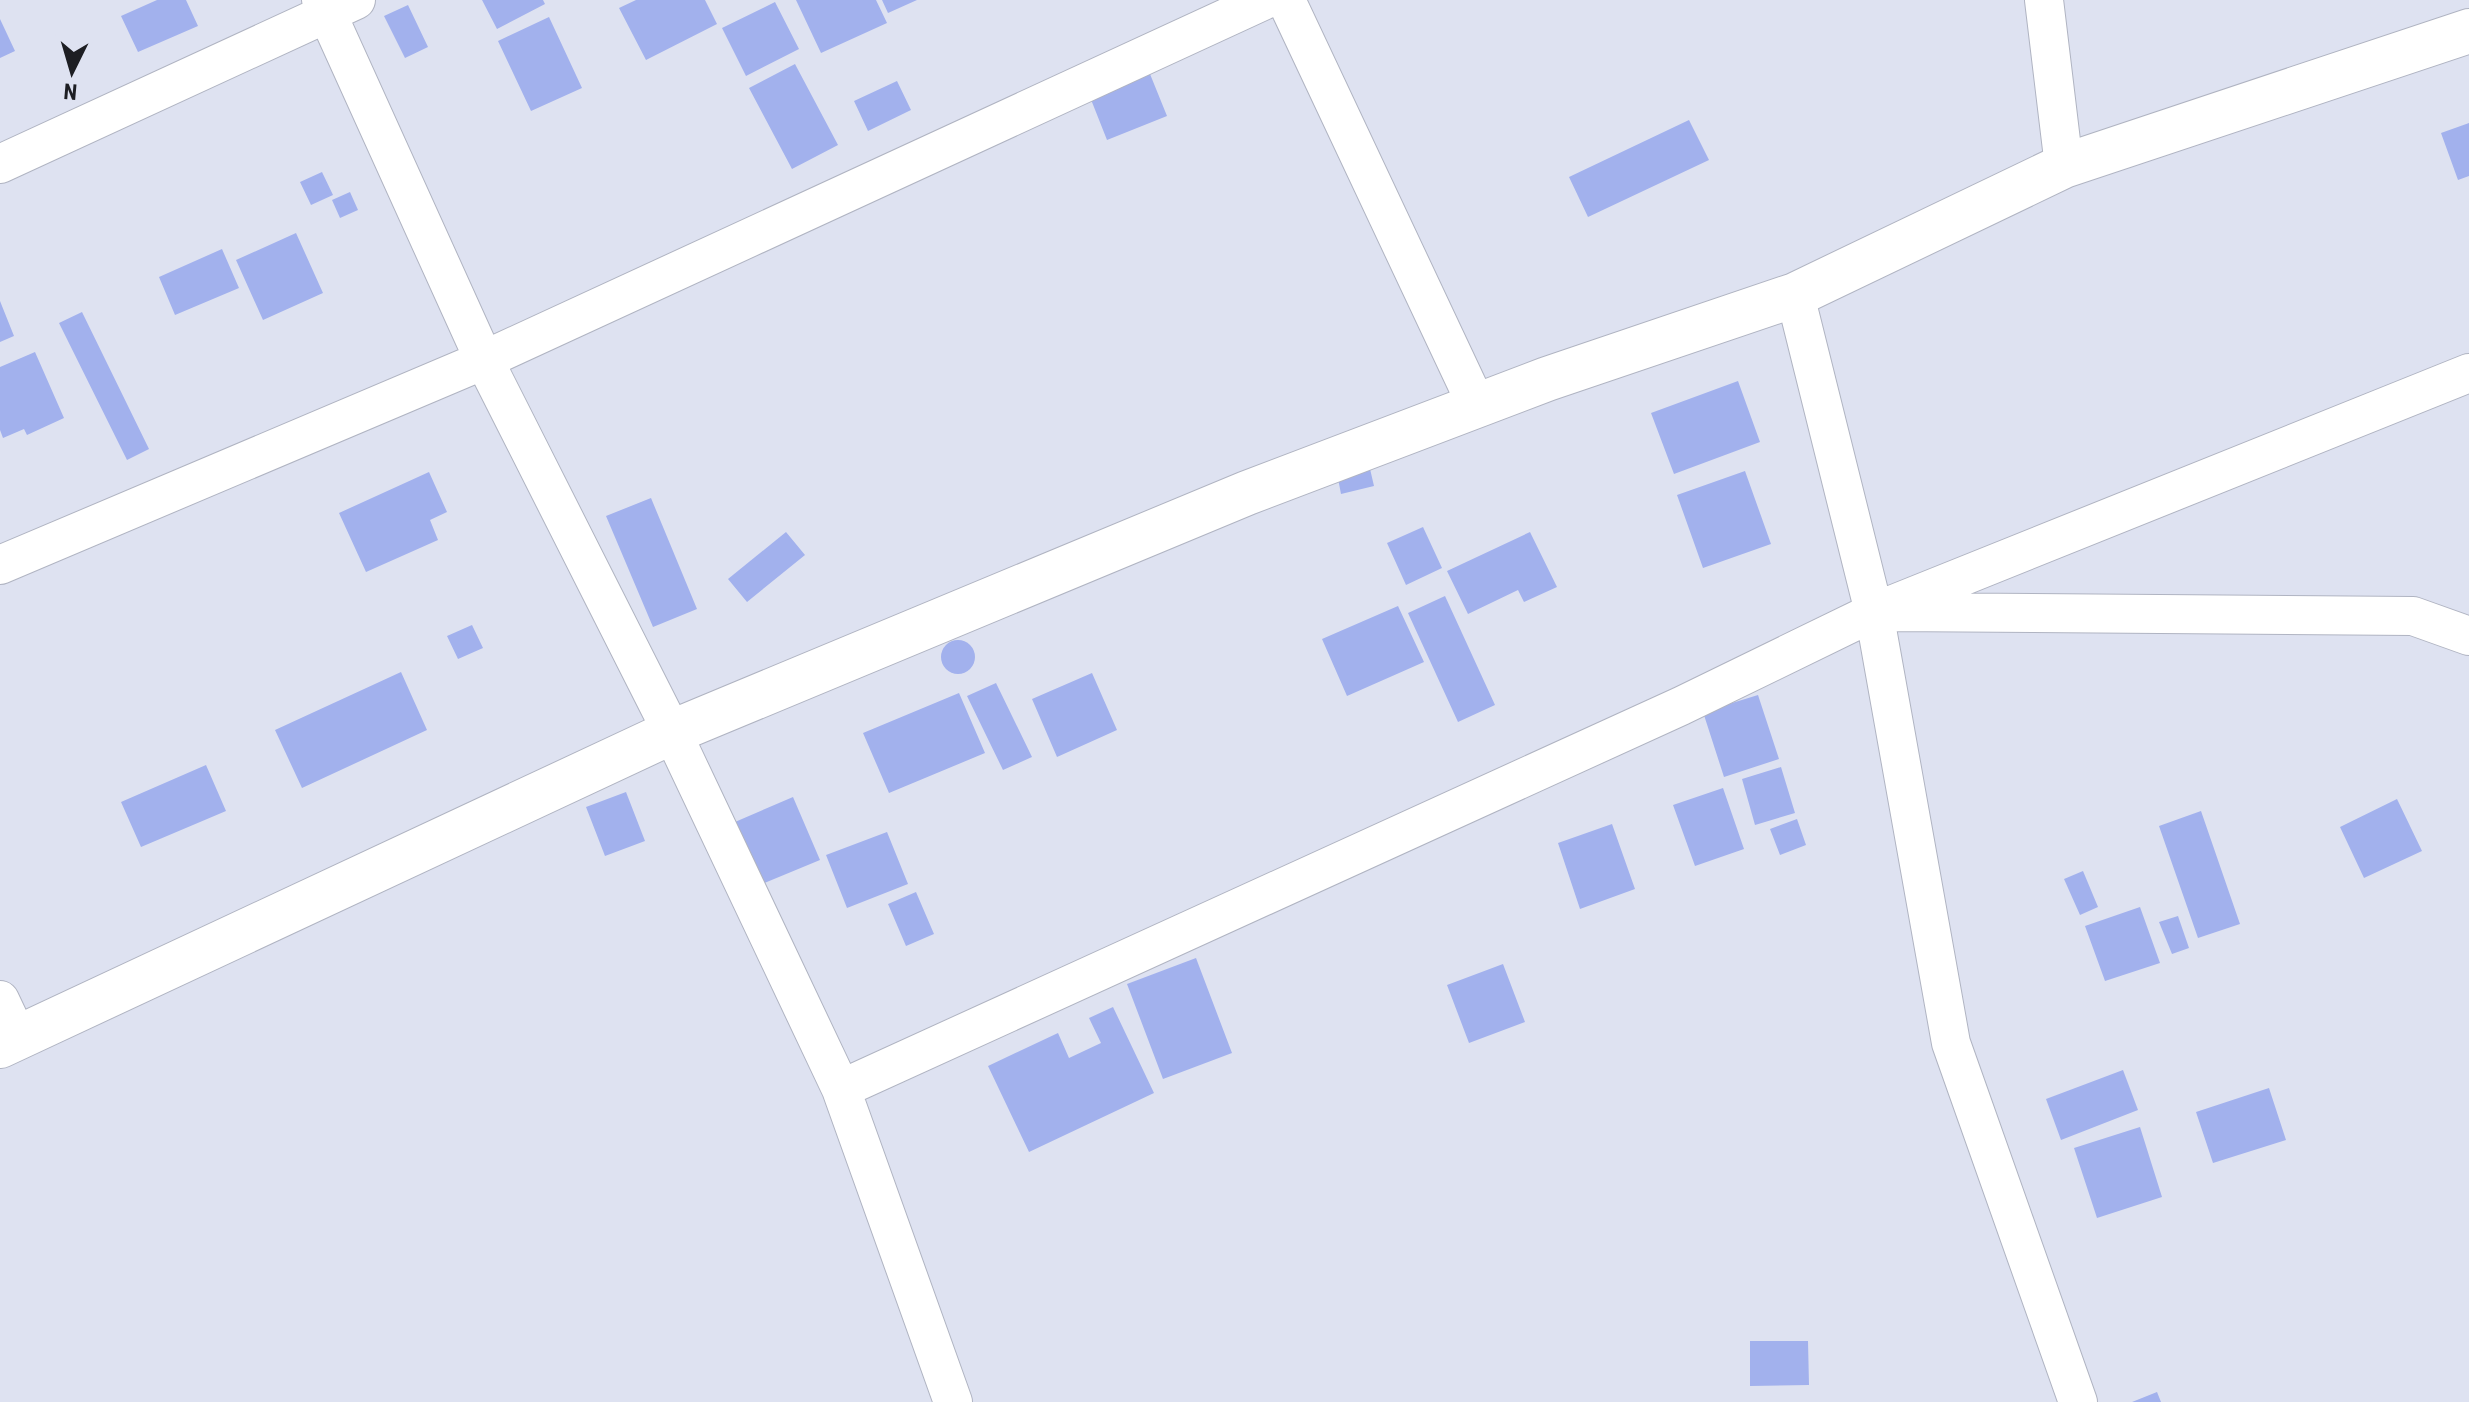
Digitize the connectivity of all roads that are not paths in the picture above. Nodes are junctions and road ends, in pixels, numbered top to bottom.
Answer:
1 (1265, 0) edge
2 (1286, 0) edge
3 (2044, 0) edge
4 (335, 4) edge
5 (2469, 31) edge
6 (0, 164) edge
7 (2064, 166) junction
8 (1795, 295) junction
9 (484, 360) junction
10 (2469, 373) edge
11 (1477, 406) junction
12 (0, 565) edge
13 (1874, 612) junction
14 (2469, 636) edge
15 (672, 732) junction
16 (6, 1027) edge
17 (841, 1089) junction
18 (953, 1402) edge
19 (2078, 1402) edge

1 - 9 street
2 - 11 street
3 - 7 street
4 - 6 street
4 - 9 street
5 - 7 main road
7 - 8 main road
8 - 11 main road
8 - 13 street
9 - 12 street
9 - 15 street
10 - 13 street
11 - 15 main road
13 - 14 street
13 - 17 street
13 - 19 street
15 - 16 main road
15 - 17 street
17 - 18 street

